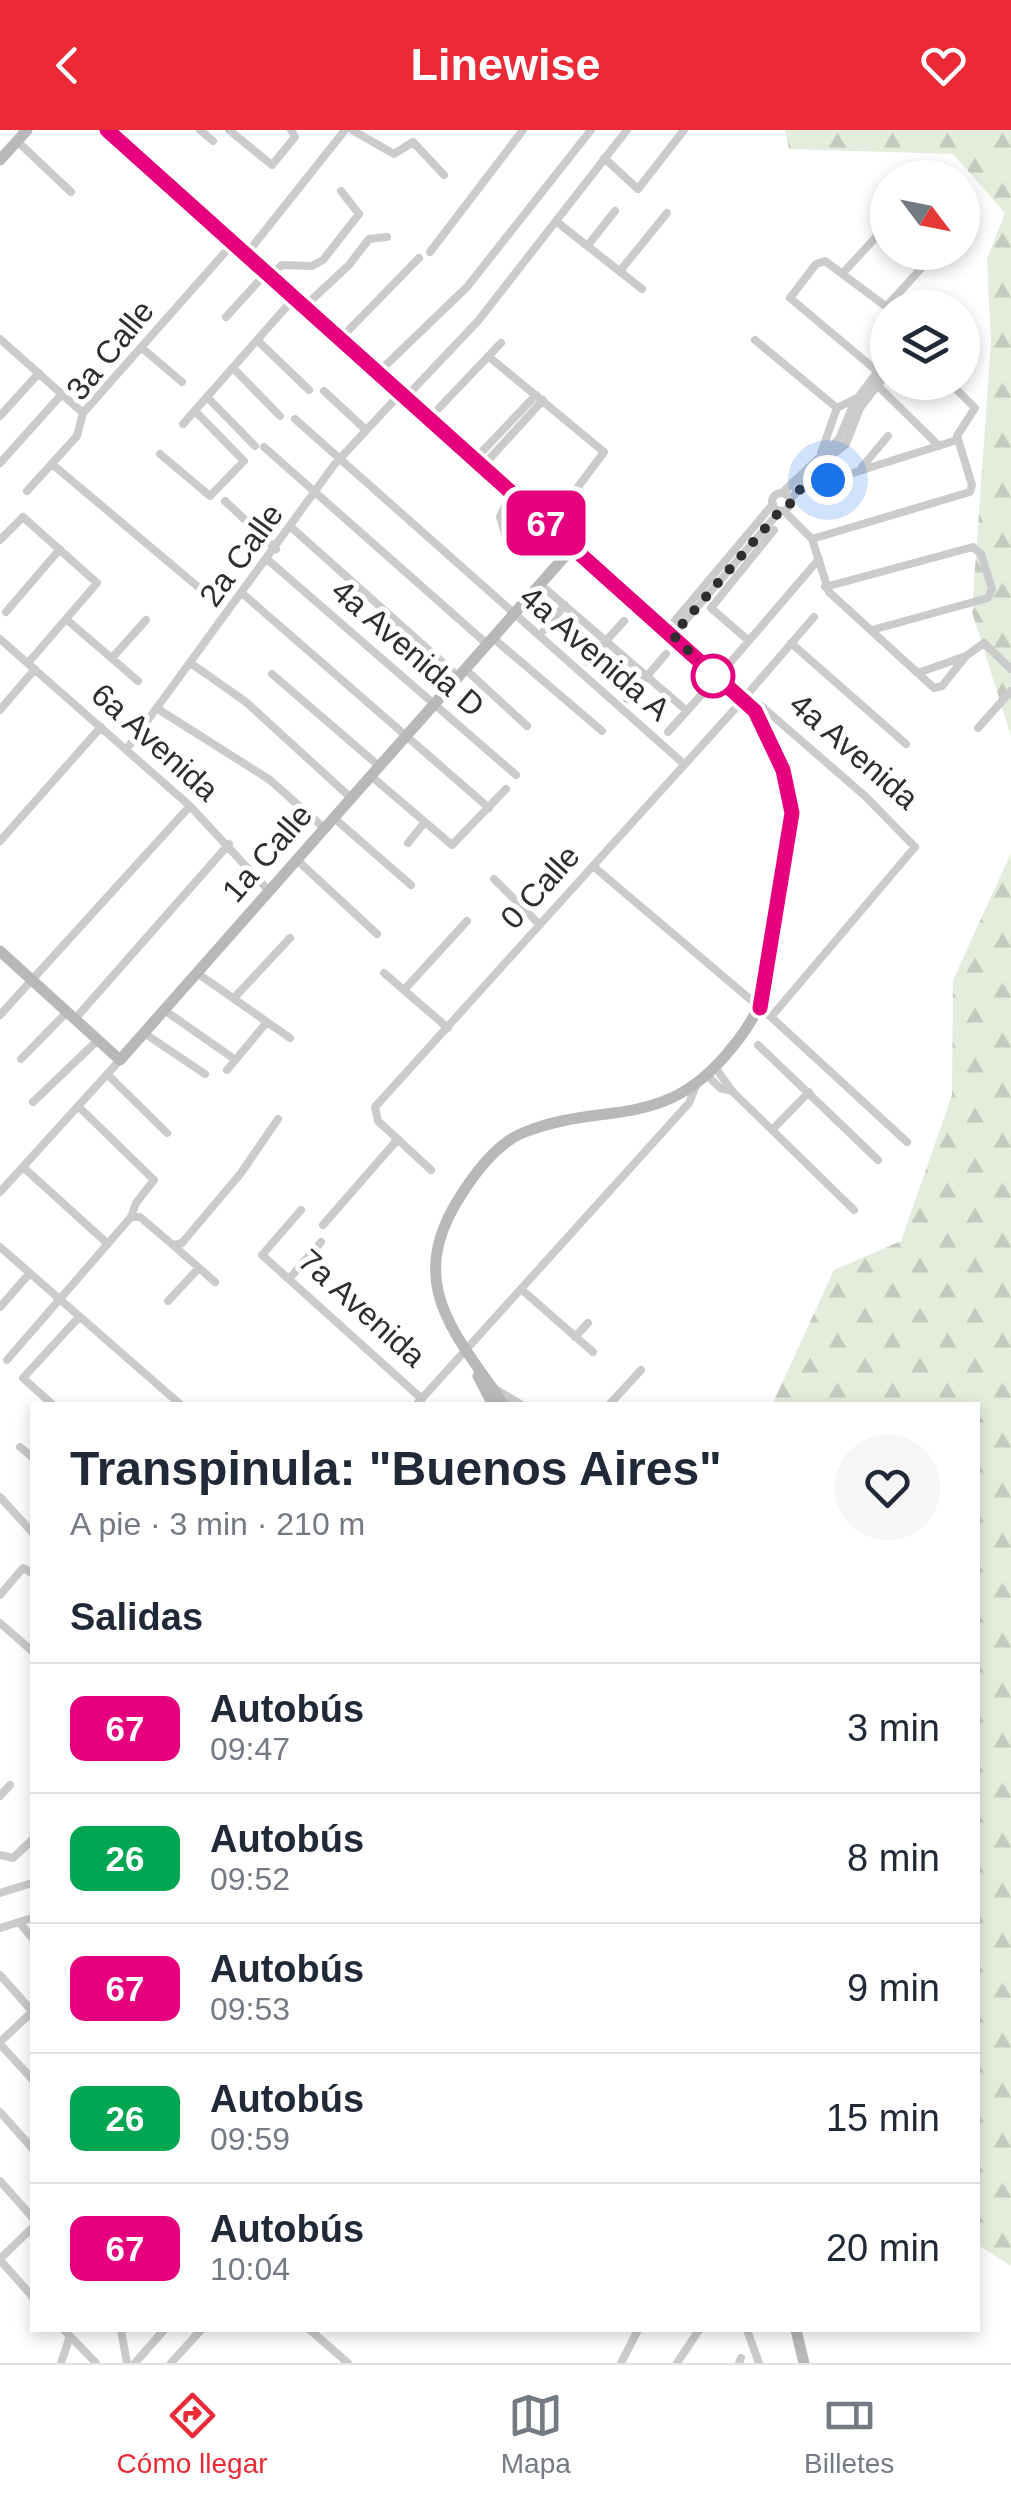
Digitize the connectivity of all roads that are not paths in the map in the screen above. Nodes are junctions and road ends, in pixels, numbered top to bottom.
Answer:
1 (27, 130) edge
2 (107, 130) edge
3 (200, 130) edge
4 (229, 130) edge
5 (349, 130) edge
6 (523, 130) edge
7 (591, 130) edge
8 (627, 130) edge
9 (684, 130) edge
10 (293, 132) edge
11 (212, 141) dead end
12 (6, 149) edge
13 (604, 158) junction
14 (444, 175) dead end
15 (341, 191) dead end
16 (71, 192) dead end
17 (615, 211) dead end
18 (667, 212) dead end
19 (557, 222) junction
20 (387, 238) dead end
21 (235, 241) junction
22 (870, 244) edge
23 (588, 245) junction
24 (248, 252) junction
25 (430, 252) dead end
26 (419, 258) dead end
27 (920, 270) edge
28 (620, 271) junction
29 (269, 272) junction
30 (843, 273) junction
31 (642, 289) dead end
32 (902, 290) edge
33 (870, 295) edge
34 (300, 301) junction
35 (226, 317) dead end
36 (0, 339) edge
37 (340, 339) junction
38 (258, 340) junction
39 (755, 340) dead end
40 (501, 343) dead end
41 (142, 348) junction
42 (488, 356) junction
43 (870, 361) edge
44 (387, 364) dead end
45 (233, 368) junction
46 (38, 373) junction
47 (182, 382) dead end
48 (870, 384) edge
49 (310, 390) dead end
50 (324, 391) dead end
51 (62, 394) junction
52 (870, 395) edge
53 (402, 396) junction
54 (207, 398) junction
55 (539, 398) junction
56 (857, 398) junction
57 (892, 400) edge
58 (967, 400) edge
59 (439, 408) dead end
60 (837, 408) junction
61 (195, 411) junction
62 (83, 413) junction
63 (0, 416) edge
64 (280, 416) dead end
65 (295, 419) dead end
66 (183, 424) dead end
67 (366, 430) junction
68 (888, 436) dead end
69 (957, 440) junction
70 (939, 446) junction
71 (160, 454) dead end
72 (820, 454) junction
73 (339, 458) junction
74 (0, 463) edge
75 (478, 463) junction
76 (52, 464) junction
77 (860, 469) junction
78 (796, 491) junction
79 (26, 492) dead end
80 (511, 493) junction
81 (316, 495) junction
82 (226, 501) dead end
83 (783, 506) junction
84 (549, 526) junction
85 (292, 528) junction
86 (774, 530) dead end
87 (812, 539) junction
88 (0, 540) edge
89 (509, 546) dead end
90 (573, 547) junction
91 (276, 548) junction
92 (60, 550) junction
93 (819, 559) junction
94 (268, 560) junction
95 (541, 585) junction
96 (197, 586) dead end
97 (826, 588) junction
98 (243, 594) junction
99 (566, 606) junction
100 (6, 612) dead end
101 (513, 615) junction
102 (814, 616) dead end
103 (66, 619) junction
104 (146, 620) dead end
105 (624, 621) dead end
106 (544, 630) dead end
107 (872, 630) junction
108 (670, 632) junction
109 (0, 638) edge
110 (749, 640) junction
111 (490, 641) junction
112 (606, 641) junction
113 (792, 643) junction
114 (666, 654) dead end
115 (966, 656) junction
116 (112, 658) junction
117 (587, 662) dead end
118 (192, 664) junction
119 (729, 664) dead end
120 (31, 666) junction
121 (1011, 669) edge
122 (918, 672) junction
123 (462, 673) junction
124 (272, 674) dead end
125 (647, 676) junction
126 (138, 681) dead end
127 (1011, 691) edge
128 (704, 692) dead end
129 (626, 699) dead end
130 (746, 701) junction
131 (435, 703) junction
132 (158, 709) junction
133 (0, 710) edge
134 (687, 711) junction
135 (527, 726) dead end
136 (101, 727) junction
137 (978, 728) dead end
138 (602, 731) dead end
139 (668, 732) dead end
140 (406, 736) junction
141 (906, 744) dead end
142 (126, 750) junction
143 (684, 764) junction
144 (375, 771) junction
145 (516, 775) dead end
146 (506, 789) dead end
147 (351, 798) junction
148 (190, 806) junction
149 (489, 808) junction
150 (334, 818) junction
151 (425, 822) junction
152 (324, 828) junction
153 (0, 841) edge
154 (408, 843) dead end
155 (230, 844) junction
156 (297, 860) junction
157 (594, 866) junction
158 (494, 879) dead end
159 (411, 885) dead end
160 (270, 891) junction
161 (467, 921) dead end
162 (540, 925) junction
163 (376, 934) dead end
164 (290, 938) dead end
165 (0, 951) edge
166 (197, 973) junction
167 (384, 973) dead end
168 (33, 980) junction
169 (404, 990) junction
170 (234, 998) junction
171 (760, 1008) junction
172 (164, 1010) junction
173 (0, 1014) edge
174 (71, 1015) junction
175 (771, 1017) junction
176 (267, 1022) junction
177 (448, 1028) junction
178 (144, 1033) junction
179 (290, 1038) dead end
180 (98, 1040) junction
181 (758, 1044) dead end
182 (230, 1056) dead end
183 (21, 1059) dead end
184 (120, 1060) junction
185 (227, 1070) dead end
186 (711, 1072) junction
187 (107, 1074) junction
188 (205, 1074) dead end
189 (695, 1088) junction
190 (809, 1092) junction
191 (33, 1102) dead end
192 (78, 1106) junction
193 (278, 1119) dead end
194 (772, 1130) junction
195 (167, 1133) dead end
196 (398, 1139) junction
197 (907, 1142) dead end
198 (878, 1160) dead end
199 (22, 1167) junction
200 (431, 1170) dead end
201 (0, 1192) edge
202 (301, 1210) dead end
203 (854, 1210) dead end
204 (132, 1217) junction
205 (323, 1225) dead end
206 (321, 1242) dead end
207 (108, 1244) junction
208 (173, 1245) junction
209 (0, 1247) edge
210 (199, 1268) junction
211 (30, 1274) junction
212 (288, 1279) junction
213 (215, 1282) dead end
214 (521, 1289) junction
215 (59, 1300) junction
216 (168, 1301) dead end
217 (0, 1307) edge
218 (79, 1317) junction
219 (588, 1322) dead end
220 (575, 1337) junction
221 (464, 1352) junction
222 (593, 1352) dead end
223 (7, 1360) dead end
224 (641, 1370) dead end
225 (477, 1372) junction
226 (491, 1387) junction
227 (50, 1402) edge
228 (178, 1402) edge
229 (419, 1402) edge
230 (492, 1402) edge
231 (502, 1402) edge
232 (517, 1402) edge
233 (612, 1402) edge
234 (20, 1447) dead end
235 (30, 1455) edge
236 (0, 1497) edge
237 (30, 1530) edge
238 (30, 1572) edge
239 (0, 1595) edge
240 (2, 1628) edge
241 (30, 1649) edge
242 (10, 1784) dead end
243 (0, 1796) edge
244 (30, 1842) edge
245 (0, 1854) edge
246 (30, 1883) edge
247 (0, 1893) edge
248 (30, 1919) edge
249 (19, 1922) junction
250 (0, 1928) edge
251 (30, 1936) edge
252 (0, 1975) edge
253 (30, 2009) edge
254 (30, 2013) edge
255 (0, 2043) edge
256 (30, 2077) edge
257 (0, 2112) edge
258 (30, 2146) edge
259 (0, 2181) edge
260 (30, 2214) edge
261 (30, 2230) edge
262 (0, 2259) edge
263 (30, 2294) edge
264 (122, 2332) edge
265 (162, 2332) edge
266 (199, 2332) edge
267 (312, 2332) edge
268 (637, 2332) edge
269 (697, 2332) edge
270 (748, 2332) edge
271 (796, 2332) edge
272 (66, 2333) edge
273 (61, 2363) edge
274 (96, 2363) edge
275 (131, 2363) edge
276 (171, 2363) edge
277 (348, 2363) edge
278 (621, 2363) edge
279 (677, 2363) edge
280 (759, 2363) edge
281 (804, 2363) edge

1 - 12 main road
2 - 21 main road, 4a Avenida
3 - 11 street
4 - 10 street
5 - 14 street
5 - 24 street
6 - 25 street
7 - 44 street
8 - 13 street, 2a Calle
9 - 13 street
12 - 16 street
13 - 19 street, 2a Calle
15 - 29 street
17 - 23 street
18 - 28 street
19 - 23 street
19 - 53 street, 2a Calle
20 - 34 street
21 - 24 main road, 4a Avenida
21 - 41 street, 3a Calle
22 - 30 street
23 - 28 street
24 - 29 main road, 4a Avenida
26 - 37 street
27 - 32 street
28 - 31 street
29 - 34 main road, 4a Avenida
29 - 35 street
30 - 33 street
30 - 43 street
34 - 37 main road, 4a Avenida
34 - 38 street
36 - 46 street
37 - 53 main road, 4a Avenida
38 - 45 street
38 - 49 street
39 - 60 street
40 - 42 street
41 - 47 street
41 - 62 street, 3a Calle
42 - 55 street
42 - 59 street
45 - 54 street
45 - 64 street
46 - 51 street
46 - 63 street
48 - 56 street
50 - 67 street
51 - 62 street
51 - 74 street
52 - 78 street
53 - 67 street, 2a Calle
53 - 75 main road, 4a Avenida
54 - 61 street
54 - 81 street
55 - 75 street
55 - 84 street
56 - 60 street
56 - 72 street
57 - 70 street
58 - 69 street
60 - 72 street
61 - 66 street
61 - 71 street
62 - 76 street, 3a Calle
65 - 73 street, 4a Avenida A
67 - 73 street, 2a Calle
68 - 77 street
69 - 70 street
69 - 87 street
70 - 77 street
72 - 83 street
73 - 81 street, 2a Calle
73 - 101 street, 4a Avenida A
75 - 80 main road, 4a Avenida
76 - 79 street, 3a Calle
76 - 96 street
77 - 78 street
78 - 83 street
80 - 84 main road, 4a Avenida
80 - 89 street
81 - 85 street, 2a Calle
81 - 111 street
82 - 91 street
83 - 87 street
83 - 108 street
84 - 90 main road, 4a Avenida
85 - 91 street, 2a Calle
85 - 123 street
86 - 110 street
87 - 93 street
88 - 92 street
90 - 95 main road, 1a Calle
90 - 108 main road, 4a Avenida
91 - 94 street, 2a Calle
92 - 100 street
92 - 103 street
93 - 97 street
93 - 110 street
94 - 98 street, 2a Calle
94 - 131 street, 4a Avenida D
95 - 99 street
95 - 101 main road, 1a Calle
97 - 107 street
97 - 107 street
98 - 118 street, 2a Calle
98 - 140 street
99 - 106 street
99 - 112 street
101 - 111 main road, 1a Calle
101 - 143 street, 4a Avenida A
102 - 113 street, 0 Calle
103 - 116 street
103 - 120 street
104 - 116 street
105 - 112 street
107 - 122 street
108 - 130 main road, 4a Avenida
109 - 120 street, 6a Avenida
110 - 119 street
111 - 123 main road, 1a Calle
111 - 138 street
112 - 117 street
112 - 125 street
113 - 130 street, 0 Calle
113 - 141 street
114 - 125 street
115 - 121 street
115 - 122 street
115 - 122 street
116 - 126 street
118 - 132 street, 2a Calle
118 - 147 street
120 - 133 street
120 - 136 street, 6a Avenida
123 - 131 main road, 1a Calle
123 - 135 street
124 - 144 street
125 - 129 street
125 - 134 street
127 - 137 street
128 - 134 street
130 - 143 street, 0 Calle
130 - 171 main road, 4a Avenida
130 - 175 street, 4a Avenida
131 - 140 main road, 1a Calle
131 - 145 street, 4a Avenida D
132 - 142 street, 2a Calle
132 - 152 street
134 - 139 street
136 - 142 street, 6a Avenida
136 - 153 street
140 - 144 main road, 1a Calle
140 - 149 street
142 - 148 street, 6a Avenida
143 - 157 street, 0 Calle
144 - 147 main road, 1a Calle
144 - 151 street
146 - 149 street
147 - 150 main road, 1a Calle
148 - 155 street, 6a Avenida
148 - 168 street
149 - 151 street
150 - 152 main road, 1a Calle
150 - 159 street
151 - 154 street
152 - 156 main road, 1a Calle
155 - 160 street, 6a Avenida
155 - 174 street
156 - 160 main road, 1a Calle
156 - 163 street
157 - 162 street, 0 Calle
157 - 171 street
158 - 162 street
160 - 166 main road, 1a Calle
161 - 169 street
162 - 177 street, 0 Calle
164 - 170 street
165 - 168 main road
166 - 170 street
166 - 172 main road, 1a Calle
167 - 169 street
168 - 173 street
168 - 174 main road
169 - 177 street
170 - 176 street
171 - 175 street
171 - 186 main road
172 - 178 main road, 1a Calle
172 - 182 street
174 - 180 main road
174 - 183 street
175 - 197 street
176 - 179 street
176 - 185 street
177 - 196 street, 0 Calle
178 - 184 main road, 1a Calle
178 - 188 street
180 - 184 main road
180 - 191 street
181 - 190 street
184 - 187 street, 1a Calle
186 - 189 main road
186 - 194 street
187 - 192 street, 1a Calle
187 - 195 street
189 - 214 street
189 - 221 main road
190 - 194 street
190 - 198 street
192 - 199 street, 1a Calle
192 - 204 street
193 - 208 street
194 - 203 street
196 - 200 street
196 - 205 street
199 - 201 street, 1a Calle
199 - 207 street
202 - 212 street, 7a Avenida
204 - 207 street
204 - 208 street
206 - 212 street
207 - 215 street
208 - 210 street
209 - 211 street
210 - 213 street
210 - 216 street
211 - 215 street
211 - 217 street
212 - 229 street, 7a Avenida
214 - 220 street
214 - 221 street
215 - 218 street
215 - 223 street
218 - 227 street
218 - 228 street
219 - 220 street
220 - 222 street
221 - 225 main road
221 - 229 street
224 - 233 street
225 - 226 main road
225 - 230 main road
226 - 231 main road
226 - 232 street
234 - 235 street
236 - 237 street
238 - 239 street
240 - 241 street
242 - 243 street
244 - 245 street
246 - 247 street
248 - 249 street
249 - 250 street
249 - 251 street
252 - 253 street
254 - 255 street
255 - 256 street
257 - 258 street
259 - 260 street
261 - 262 street
262 - 263 street
264 - 275 street
265 - 275 street
266 - 276 street
267 - 277 street
268 - 278 street
269 - 279 street
270 - 280 street
271 - 281 main road
272 - 273 street
272 - 274 street

